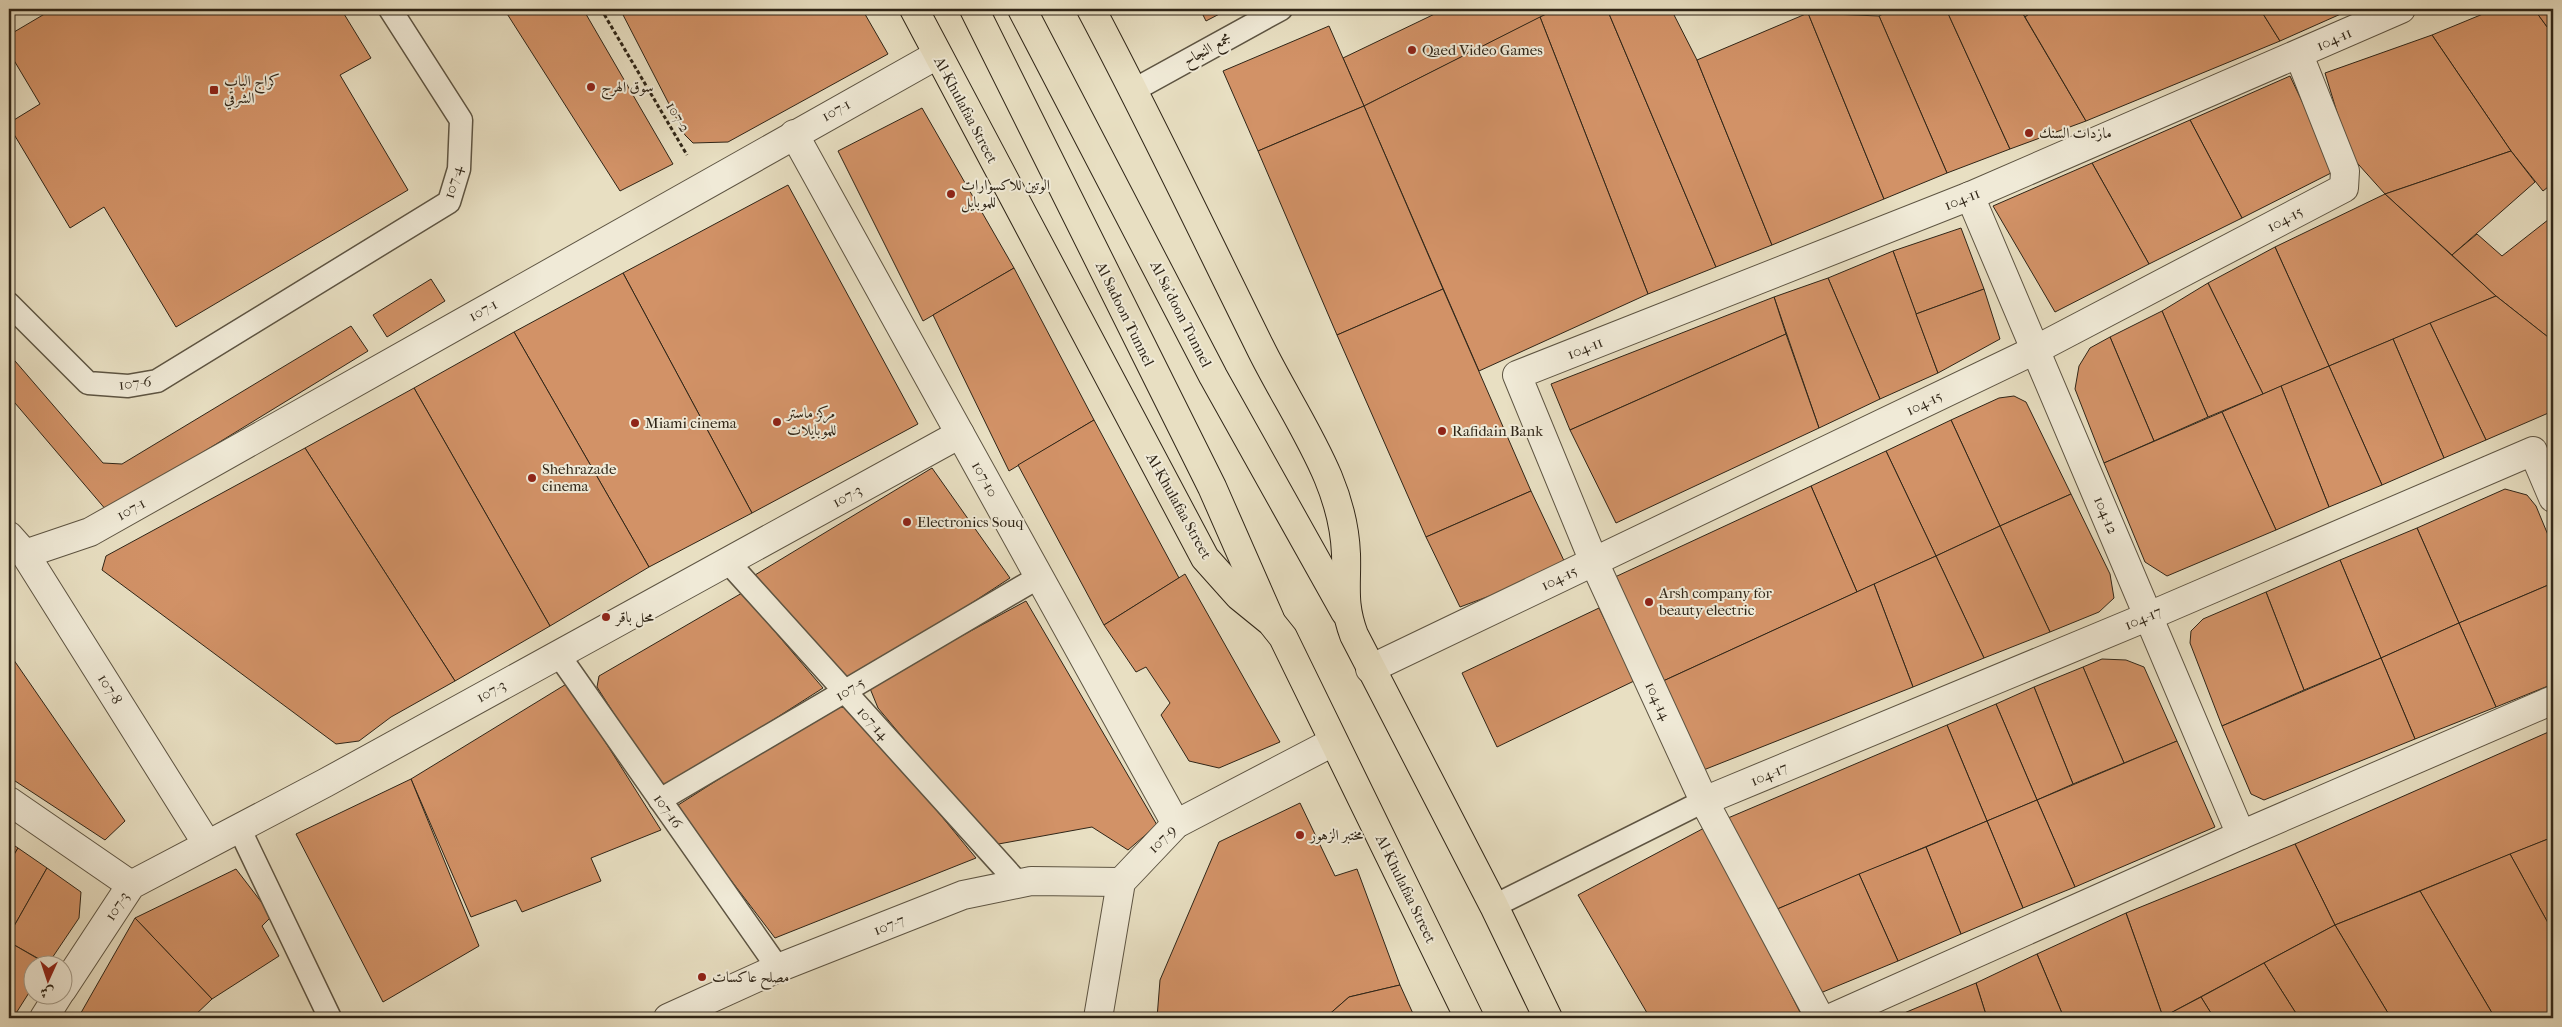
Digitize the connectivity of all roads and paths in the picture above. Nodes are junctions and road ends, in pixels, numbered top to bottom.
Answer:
1 (390, 9) edge
2 (601, 9) edge
3 (914, 9) edge
4 (974, 9) edge
5 (1022, 9) edge
6 (1092, 9) edge
7 (1280, 9) edge
8 (2401, 9) edge
9 (937, 55) junction
10 (2299, 55) junction
11 (1134, 90) junction
12 (794, 134) junction
13 (704, 184) junction
14 (1970, 196) junction
15 (300, 294) joint
16 (9, 304) edge
17 (2035, 350) junction
18 (1517, 375) joint
19 (960, 434) junction
20 (2553, 498) edge
21 (17, 545) edge
22 (728, 562) junction
23 (1594, 562) junction
24 (1039, 577) junction
25 (1347, 616) junction
26 (2149, 616) junction
27 (1272, 622) junction
28 (558, 654) junction
29 (1370, 669) junction
30 (845, 692) junction
31 (2553, 700) edge
32 (1333, 742) junction
33 (660, 800) junction
34 (9, 801) edge
35 (1704, 801) junction
36 (1176, 824) junction
37 (238, 828) junction
38 (2241, 835) junction
39 (207, 844) junction
40 (1121, 882) junction
41 (1018, 883) junction
42 (131, 885) junction
43 (1494, 906) junction
44 (778, 968) junction
45 (72, 975) edge
46 (53, 1004) edge
47 (44, 1018) edge
48 (330, 1018) edge
49 (668, 1018) edge
50 (1098, 1018) edge
51 (1469, 1018) edge
52 (1548, 1018) edge
53 (1820, 1018) edge
54 (1831, 1018) edge

1 - 15 lane, 107-4
2 - 13 path, 107-2
3 - 9 main road, Al-Khulafaa Street
4 - 27 main road, Al Sadoon Tunnel
5 - 25 main road, Al Sa'doon Tunnel
6 - 11 main road
7 - 11 lane, مجمع النجاح
8 - 10 street, 104-11
9 - 12 street, 107-1
9 - 27 main road, Al-Khulafaa Street
10 - 14 street, 104-11
10 - 17 street, 104-15
11 - 25 main road
12 - 13 street, 107-1
12 - 19 street, 107-10
13 - 21 street, 107-1
14 - 17 street, 104-12
14 - 18 street, 104-11
15 - 16 lane, 107-6
17 - 23 street, 104-15
17 - 26 street, 104-12
18 - 23 street, 104-14
19 - 22 street, 107-3
19 - 24 street, 107-10
20 - 26 street, 104-17
21 - 39 street, 107-8
22 - 28 street, 107-3
22 - 30 lane, 107-14
23 - 29 street, 104-15
23 - 35 street, 104-14
24 - 30 lane, 107-5
24 - 36 street, 107-10
25 - 29 main road
26 - 35 street, 104-17
26 - 38 street, 104-12
27 - 32 main road, Al-Khulafaa Street
28 - 33 lane, 107-16
28 - 37 street, 107-3
29 - 43 main road
30 - 33 lane, 107-5
30 - 41 lane, 107-14
31 - 38 street
32 - 36 street, 107-9
32 - 51 main road, Al-Khulafaa Street
33 - 44 lane, 107-16
34 - 42 street
35 - 43 lane
35 - 53 street, 104-14
36 - 40 street, 107-9
37 - 39 street, 107-3
37 - 48 lane
38 - 54 street
39 - 42 street, 107-3
40 - 41 street, 107-7
40 - 50 street
41 - 44 street, 107-7
42 - 45 street, 107-3
43 - 52 main road
44 - 49 street, 107-7
46 - 47 street

